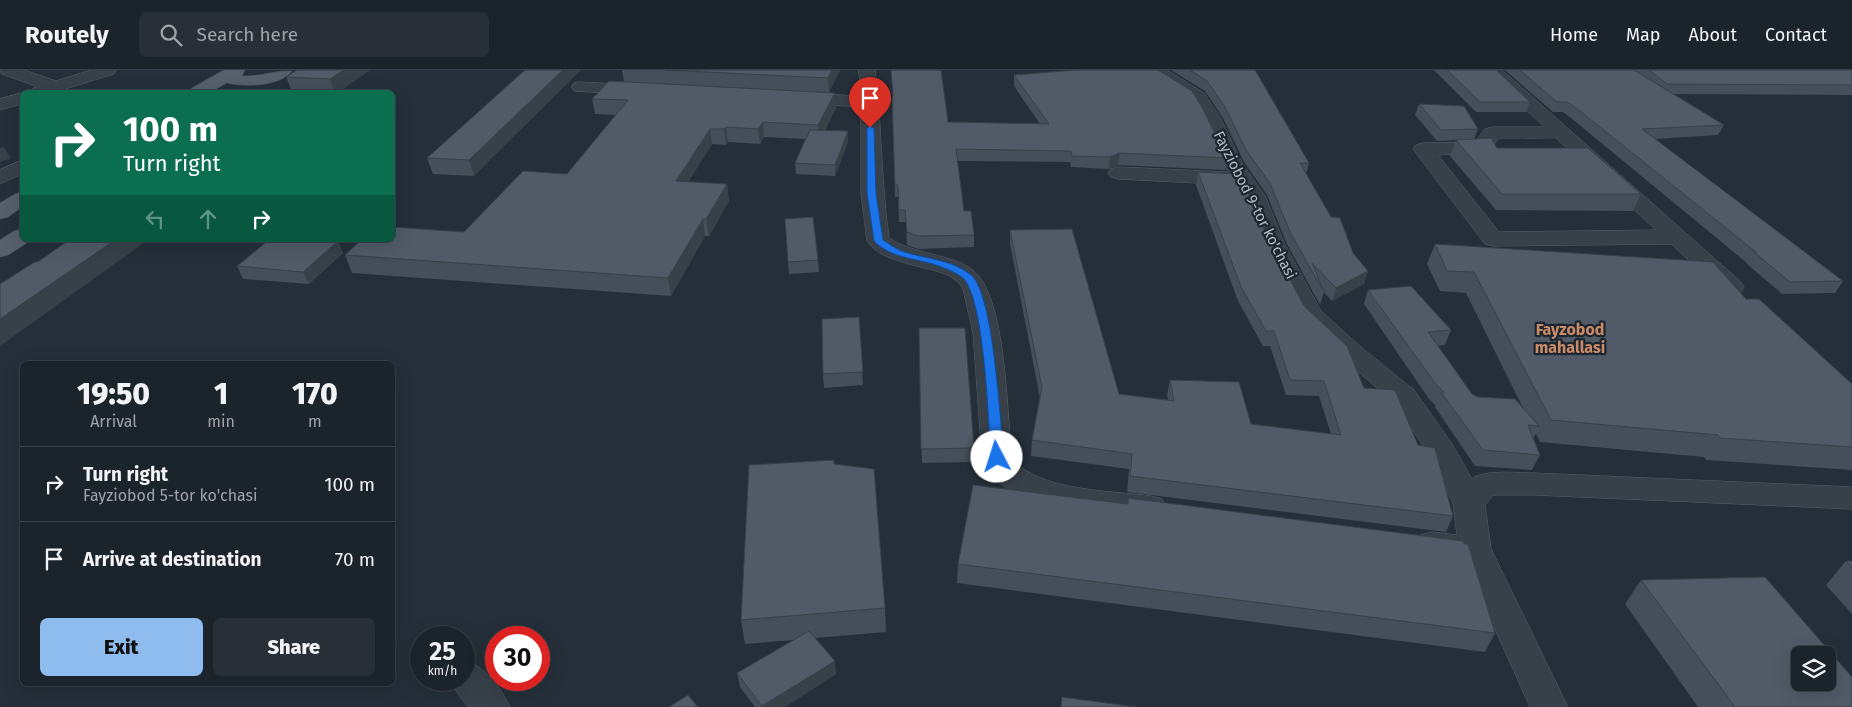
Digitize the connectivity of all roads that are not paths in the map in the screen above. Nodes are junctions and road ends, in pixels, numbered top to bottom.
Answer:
1 (8, 70) edge
2 (108, 70) edge
3 (237, 70) edge
4 (867, 70) edge
5 (1155, 70) edge
6 (1492, 70) edge
7 (284, 71) edge
8 (580, 87) dead end
9 (47, 90) edge
10 (202, 90) edge
11 (252, 90) edge
12 (657, 91) edge
13 (783, 97) edge
14 (20, 99) edge
15 (870, 102) junction
16 (0, 105) edge
17 (1560, 132) junction
18 (20, 167) edge
19 (1118, 173) dead end
20 (0, 178) edge
21 (1242, 179) junction
22 (20, 199) edge
23 (0, 212) edge
24 (20, 237) edge
25 (1678, 237) junction
26 (0, 250) edge
27 (1750, 303) edge
28 (1852, 498) edge
29 (1469, 503) junction
30 (1179, 511) edge
31 (1408, 541) edge
32 (1475, 549) junction
33 (475, 688) edge
34 (492, 707) edge
35 (1549, 707) edge

1 - 9 street
2 - 9 street
3 - 7 main road
3 - 10 main road
4 - 15 street
5 - 21 street, Fayziobod 9-tor ko'chasi
6 - 17 street
7 - 11 main road
8 - 12 street
13 - 15 street
14 - 16 street
15 - 30 street
17 - 25 street
17 - 25 street
18 - 20 street
19 - 21 street
21 - 29 street, Fayziobod 9-tor ko'chasi
22 - 23 main road
24 - 26 main road
25 - 27 street
28 - 29 street
29 - 32 street, Fayziobod 9-tor ko'chasi
31 - 32 street
32 - 35 street, Fayziobod 9-tor ko'chasi
33 - 34 street

